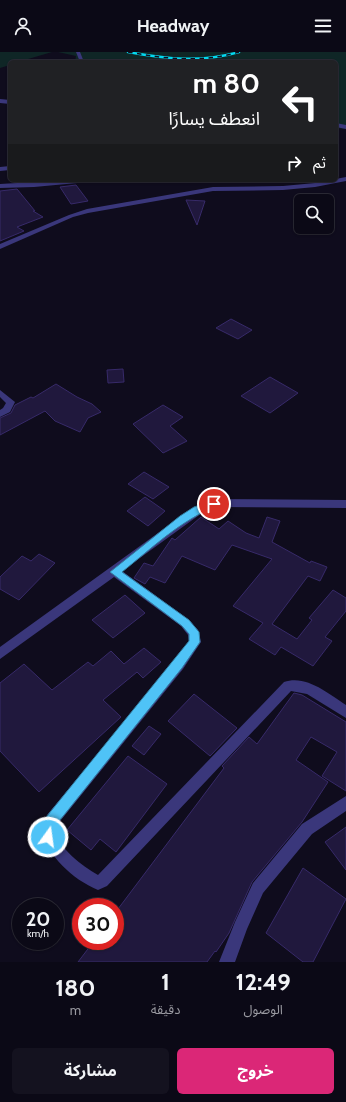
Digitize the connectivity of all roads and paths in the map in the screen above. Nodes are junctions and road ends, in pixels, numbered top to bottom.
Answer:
1 (66, 182) edge
2 (333, 182) edge
3 (0, 186) edge
4 (0, 247) edge
5 (0, 393) edge
6 (0, 414) edge
7 (346, 504) edge
8 (114, 572) junction
9 (0, 654) edge
10 (346, 712) edge
11 (346, 803) edge
12 (227, 962) edge

1 - 3 street
2 - 4 street
5 - 6 street
7 - 8 street
8 - 9 street
8 - 10 street
11 - 12 street

